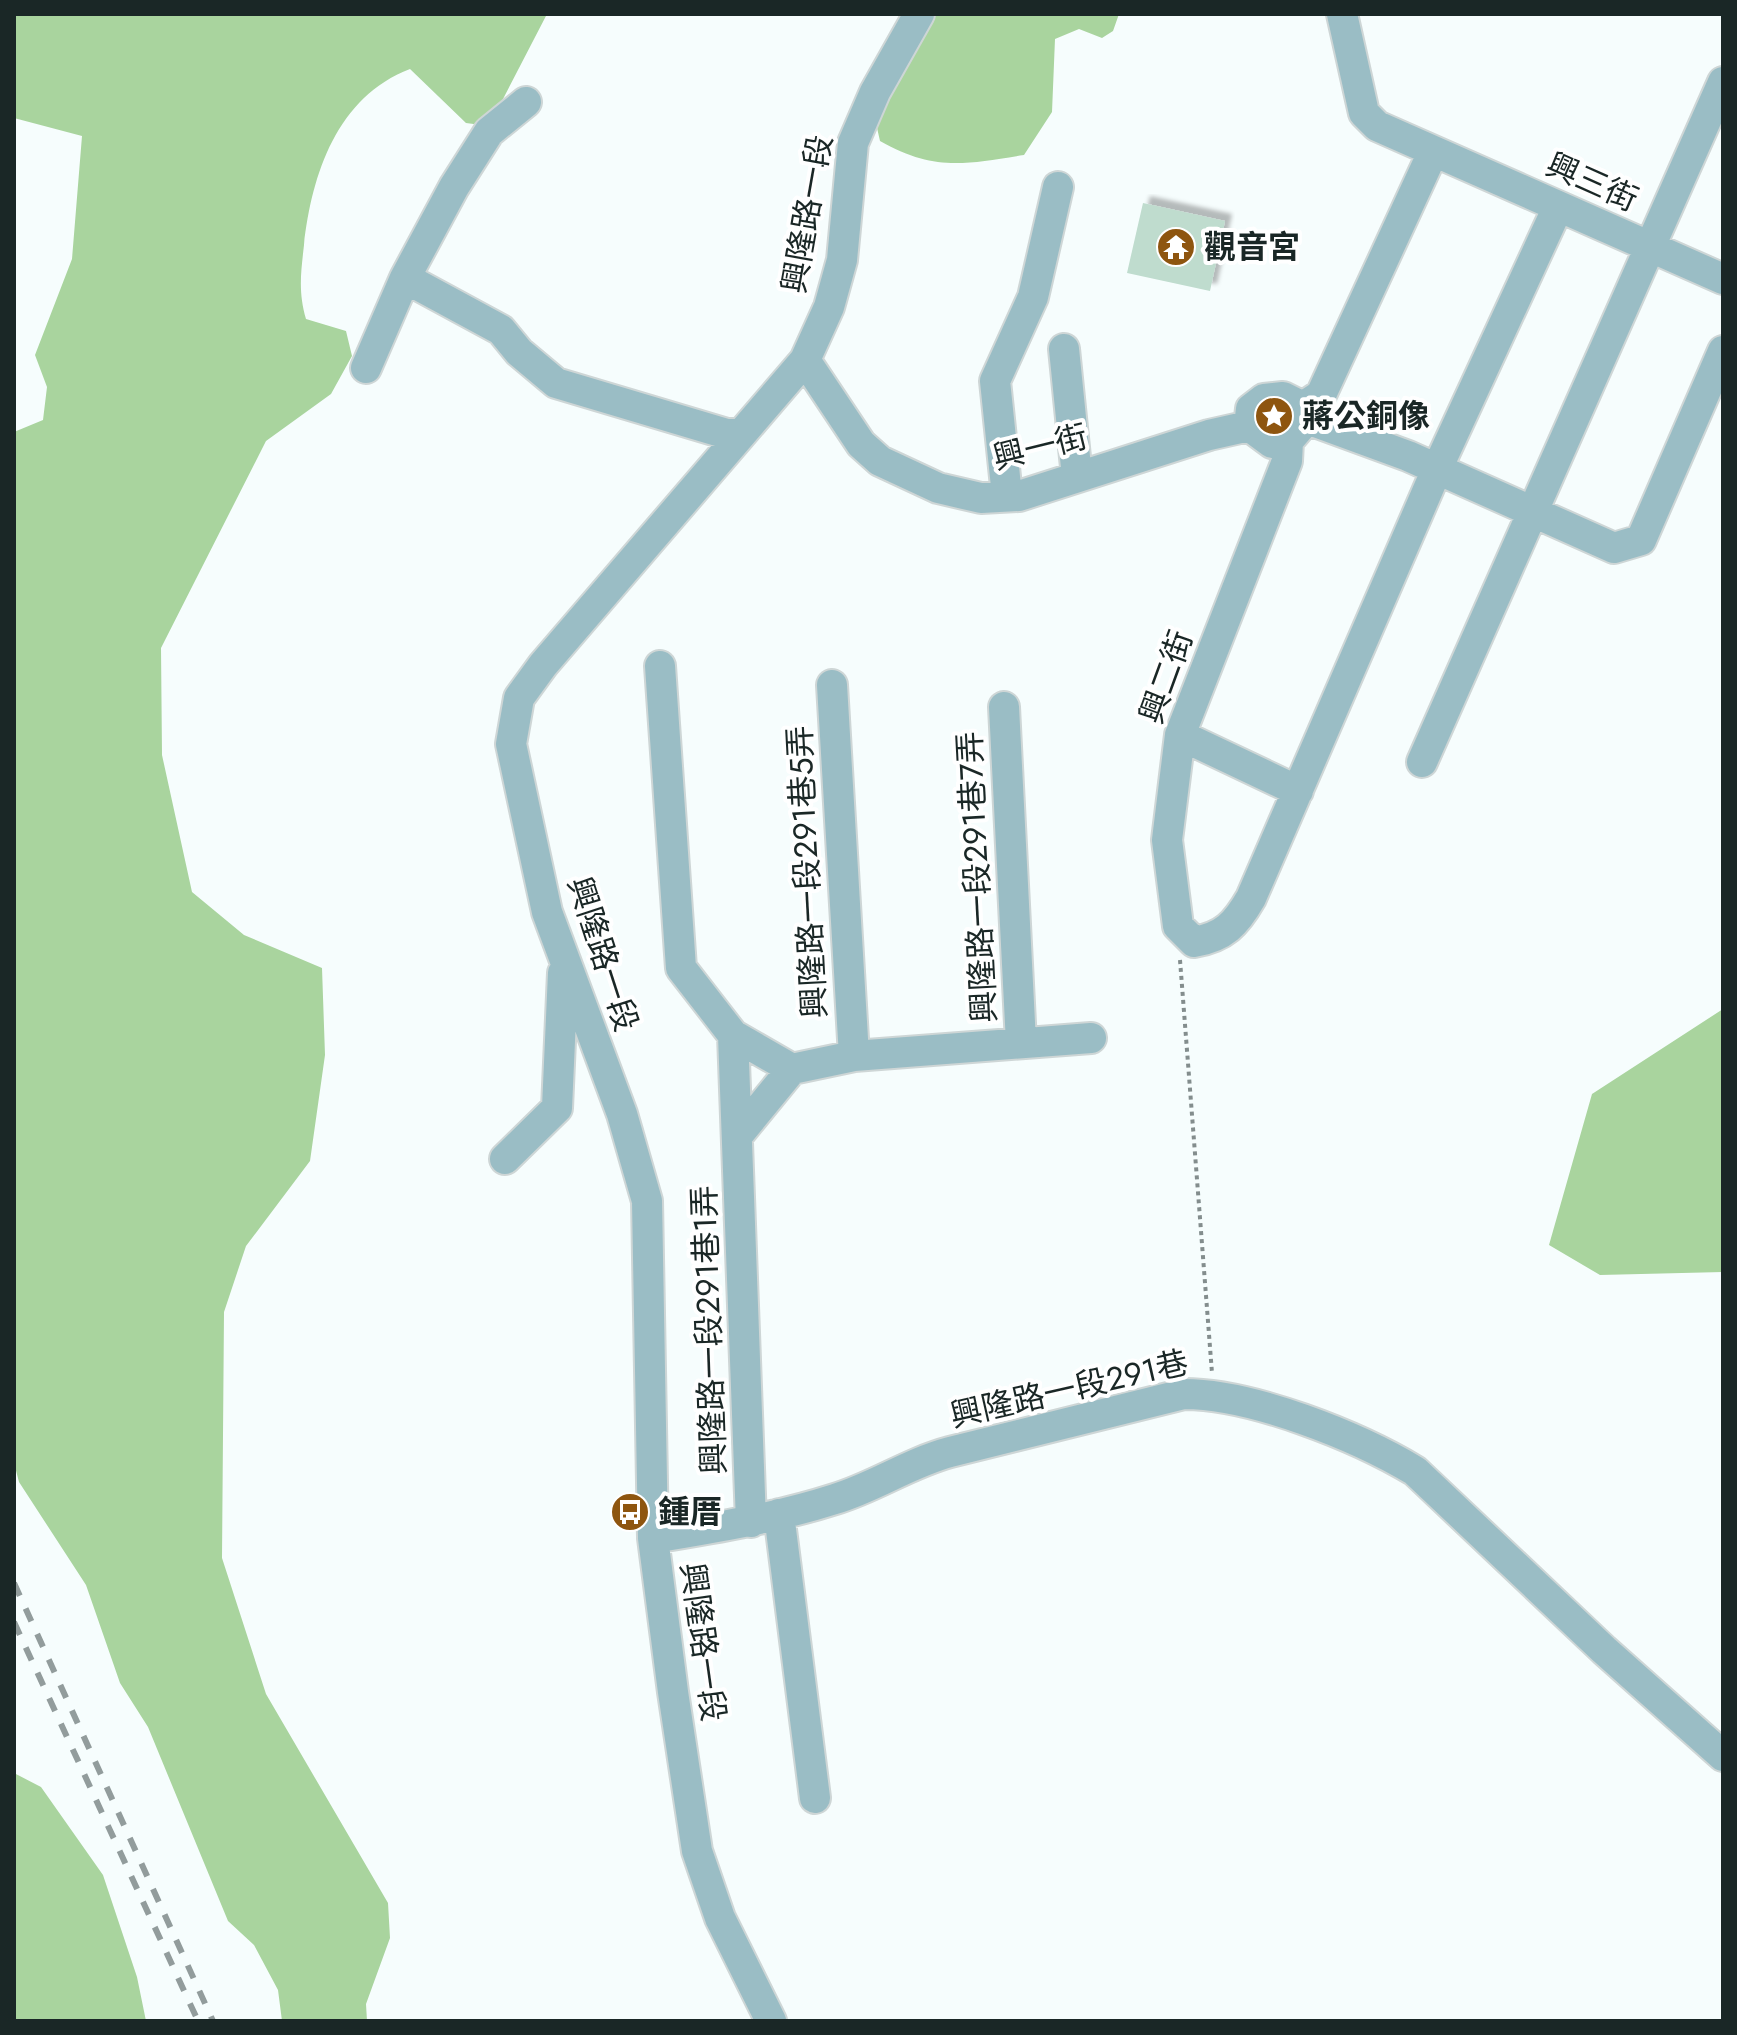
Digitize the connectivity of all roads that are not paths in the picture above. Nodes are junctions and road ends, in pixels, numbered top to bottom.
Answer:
1 (919, 14) edge
2 (1342, 14) edge
3 (1723, 82) edge
4 (526, 102) dead end
5 (1433, 152) junction
6 (1058, 187) dead end
7 (1558, 207) junction
8 (1650, 247) junction
9 (405, 278) junction
10 (1723, 279) edge
11 (1064, 349) dead end
12 (1723, 351) edge
13 (805, 360) junction
14 (366, 368) dead end
15 (1299, 422) junction
16 (1249, 426) junction
17 (740, 434) junction
18 (1437, 469) junction
19 (1077, 477) junction
20 (1007, 496) junction
21 (1533, 511) junction
22 (660, 666) dead end
23 (832, 685) dead end
24 (1004, 707) dead end
25 (1180, 735) junction
26 (1422, 762) dead end
27 (1298, 791) junction
28 (564, 959) junction
29 (733, 1035) junction
30 (1091, 1038) dead end
31 (1021, 1043) junction
32 (854, 1056) junction
33 (792, 1069) junction
34 (738, 1135) junction
35 (505, 1159) dead end
36 (765, 1518) junction
37 (653, 1538) junction
38 (1723, 1756) edge
39 (815, 1798) dead end
40 (771, 2021) edge

1 - 13 street, 興隆路一段
2 - 5 street
3 - 8 street
4 - 9 street
5 - 7 street, 興三街
5 - 15 street, 興二街
6 - 20 street
7 - 8 street, 興三街
7 - 18 street
8 - 10 street, 興三街
8 - 21 street
9 - 14 street
9 - 17 street
11 - 19 street
12 - 21 street
13 - 17 street, 興隆路一段
13 - 20 street, 興一街
15 - 16 street
15 - 16 street
15 - 18 street
15 - 25 street, 興二街
16 - 19 street, 興一街
17 - 28 street, 興隆路一段
18 - 21 street
18 - 27 street
19 - 20 street, 興一街
21 - 26 street
22 - 29 street
23 - 32 street, 興隆路一段291巷5弄
24 - 31 street, 興隆路一段291巷7弄
25 - 27 street
25 - 27 street, 興二街
28 - 35 street
28 - 37 street, 興隆路一段
29 - 33 street
29 - 34 street, 興隆路一段291巷1弄
30 - 31 street
31 - 32 street
32 - 33 street
33 - 34 street
34 - 36 street, 興隆路一段291巷1弄
36 - 37 street, 興隆路一段291巷
36 - 38 street, 興隆路一段291巷
36 - 39 street, 興隆路一段291巷1弄
37 - 40 street, 興隆路一段

